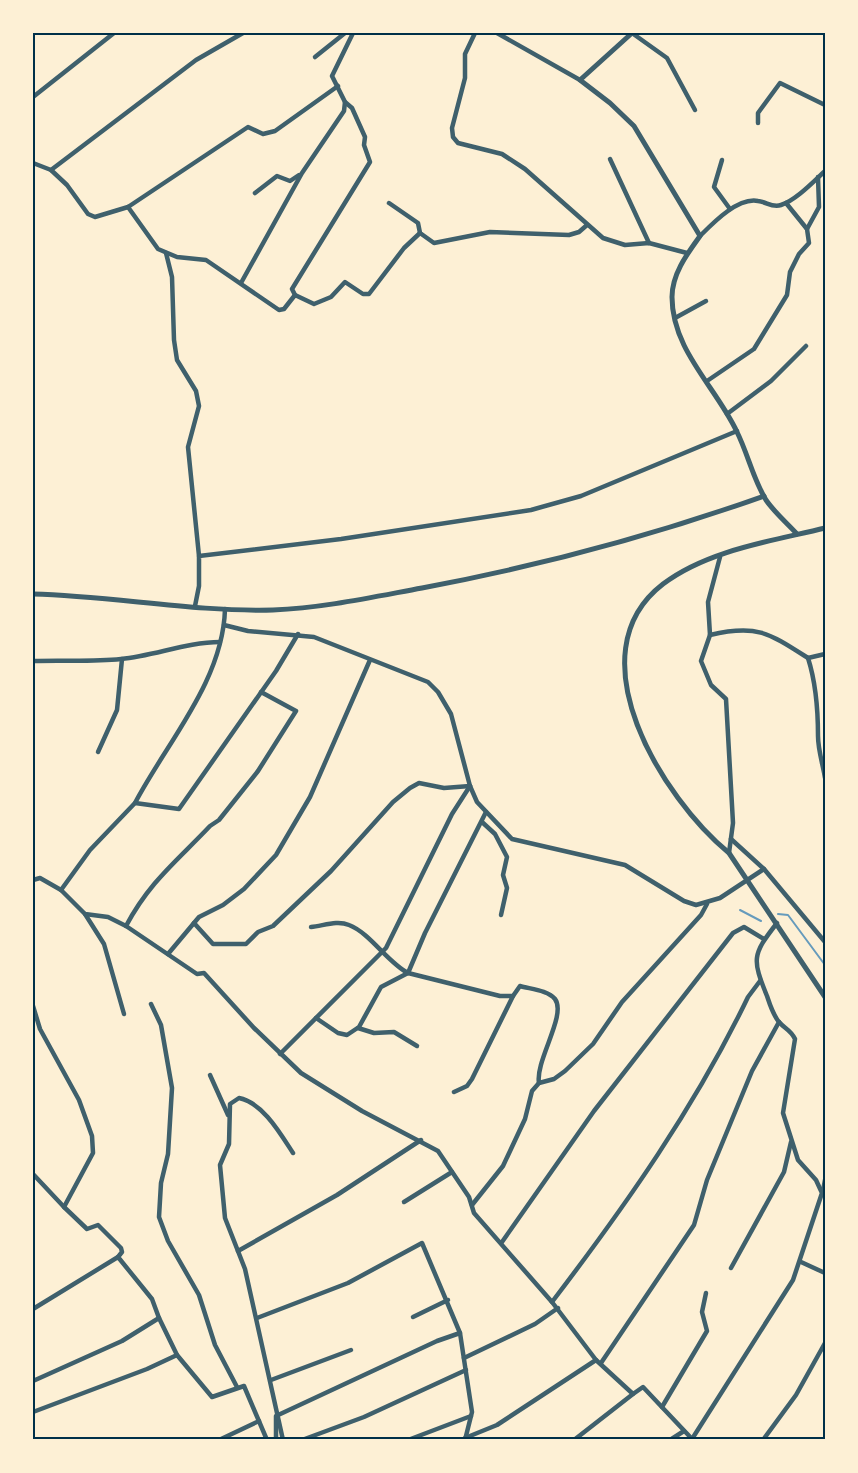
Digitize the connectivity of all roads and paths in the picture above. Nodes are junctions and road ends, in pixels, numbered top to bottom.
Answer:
1 (114, 33) edge
2 (243, 33) edge
3 (345, 33) edge
4 (353, 33) edge
5 (475, 33) edge
6 (497, 33) edge
7 (632, 33) edge
8 (315, 57) dead end
9 (580, 80) junction
10 (338, 86) junction
11 (33, 97) edge
12 (345, 102) junction
13 (825, 105) edge
14 (695, 110) dead end
15 (758, 123) dead end
16 (610, 159) dead end
17 (723, 160) dead end
18 (33, 163) edge
19 (51, 170) junction
20 (825, 171) edge
21 (302, 173) junction
22 (818, 177) junction
23 (255, 193) dead end
24 (389, 203) dead end
25 (786, 203) junction
26 (128, 207) junction
27 (730, 209) junction
28 (587, 225) junction
29 (807, 229) junction
30 (420, 233) junction
31 (700, 236) junction
32 (649, 243) junction
33 (166, 253) junction
34 (687, 253) junction
35 (242, 284) junction
36 (294, 295) junction
37 (706, 301) dead end
38 (675, 318) junction
39 (806, 346) dead end
40 (707, 381) junction
41 (727, 414) junction
42 (737, 431) junction
43 (764, 496) junction
44 (825, 528) edge
45 (797, 534) junction
46 (199, 556) junction
47 (720, 557) junction
48 (33, 594) edge
49 (195, 606) junction
50 (225, 609) junction
51 (224, 625) junction
52 (298, 634) junction
53 (710, 635) junction
54 (220, 642) junction
55 (825, 654) edge
56 (808, 658) junction
57 (122, 659) junction
58 (370, 660) junction
59 (33, 661) edge
60 (261, 692) junction
61 (98, 752) dead end
62 (825, 778) edge
63 (470, 786) junction
64 (135, 803) junction
65 (486, 812) junction
66 (482, 822) junction
67 (731, 839) junction
68 (729, 853) junction
69 (764, 869) junction
70 (33, 880) edge
71 (748, 881) junction
72 (61, 890) junction
73 (706, 904) junction
74 (85, 914) junction
75 (501, 915) dead end
76 (777, 923) junction
77 (194, 924) junction
78 (126, 926) junction
79 (311, 927) dead end
80 (825, 931) edge
81 (818, 934) junction
82 (764, 939) junction
83 (825, 942) edge
84 (383, 951) junction
85 (168, 954) junction
86 (408, 973) junction
87 (760, 981) junction
88 (513, 996) junction
89 (825, 997) edge
90 (152, 1004) dead end
91 (33, 1006) edge
92 (124, 1014) dead end
93 (316, 1018) junction
94 (778, 1022) junction
95 (358, 1028) junction
96 (417, 1046) dead end
97 (279, 1054) junction
98 (210, 1075) dead end
99 (539, 1083) junction
100 (454, 1092) dead end
101 (228, 1115) junction
102 (421, 1140) junction
103 (791, 1142) junction
104 (293, 1153) dead end
105 (452, 1172) junction
106 (33, 1174) edge
107 (825, 1179) edge
108 (822, 1193) junction
109 (404, 1202) dead end
110 (472, 1205) junction
111 (64, 1207) junction
112 (502, 1242) junction
113 (238, 1251) junction
114 (118, 1257) junction
115 (801, 1262) junction
116 (731, 1268) dead end
117 (825, 1273) edge
118 (706, 1293) dead end
119 (448, 1300) junction
120 (552, 1302) junction
121 (558, 1308) junction
122 (33, 1309) edge
123 (413, 1317) dead end
124 (159, 1318) junction
125 (257, 1318) junction
126 (460, 1333) junction
127 (824, 1346) edge
128 (351, 1350) dead end
129 (177, 1355) junction
130 (464, 1358) junction
131 (598, 1362) junction
132 (466, 1371) junction
133 (271, 1380) junction
134 (33, 1381) edge
135 (237, 1387) junction
136 (633, 1394) junction
137 (662, 1407) junction
138 (33, 1412) edge
139 (276, 1416) junction
140 (471, 1416) junction
141 (259, 1421) junction
142 (684, 1431) junction
143 (465, 1439) edge
144 (219, 1440) edge
145 (267, 1440) edge
146 (276, 1440) edge
147 (283, 1440) edge
148 (302, 1440) edge
149 (408, 1440) edge
150 (574, 1440) edge
151 (670, 1440) edge
152 (692, 1440) edge
153 (763, 1440) edge

1 - 11 street
2 - 19 street
3 - 8 street
4 - 10 street
5 - 28 street
6 - 9 street
7 - 9 street
7 - 14 street
9 - 31 street
10 - 12 street
10 - 26 street
12 - 21 street
12 - 36 street
13 - 15 street
16 - 32 street
17 - 27 street
18 - 19 street
19 - 26 street
20 - 22 street
21 - 23 street
21 - 35 street
22 - 25 street
22 - 29 street
24 - 30 street
25 - 27 street
25 - 29 street
26 - 33 street
27 - 31 street
28 - 30 street
28 - 32 street
29 - 40 street
30 - 36 street
31 - 34 street
32 - 34 street
33 - 35 street
33 - 46 street
34 - 38 street
35 - 36 street
37 - 38 street
38 - 40 street
39 - 41 street
40 - 41 street
41 - 42 street
42 - 43 street
42 - 46 street
43 - 45 street
43 - 50 street
44 - 45 street
45 - 47 street
46 - 49 street
47 - 53 street
47 - 68 street
48 - 49 street
49 - 50 street
50 - 51 street
51 - 52 street
51 - 54 street
52 - 58 street
52 - 60 street
53 - 56 street
53 - 67 street
54 - 57 street
54 - 64 street
55 - 56 street
56 - 62 street
57 - 59 street
57 - 61 street
58 - 63 street
58 - 77 street
60 - 64 street
60 - 78 street
63 - 65 street
63 - 77 street
63 - 84 street
64 - 72 street
65 - 66 street
65 - 73 street
66 - 75 street
66 - 86 street
67 - 68 street
67 - 69 street
68 - 71 street
69 - 71 street
69 - 81 street
70 - 72 street
71 - 73 street
71 - 76 street
72 - 74 street
73 - 99 street
74 - 78 street
74 - 92 street
76 - 82 street
76 - 89 street
77 - 85 street
78 - 85 street
79 - 84 street
80 - 81 street
81 - 83 street
82 - 87 street
82 - 112 street
84 - 86 street
84 - 93 street
85 - 97 street
86 - 88 street
86 - 95 street
87 - 94 street
87 - 120 street
88 - 99 street
88 - 100 street
90 - 135 street
91 - 111 street
93 - 95 street
93 - 97 street
94 - 103 street
94 - 131 street
95 - 96 street
97 - 102 street
98 - 101 street
99 - 110 street
101 - 104 street
101 - 113 street
102 - 105 street
102 - 113 street
103 - 108 street
103 - 116 street
105 - 109 street
105 - 110 street
106 - 111 street
107 - 108 street
108 - 115 street
110 - 112 street
111 - 114 street
112 - 120 street
113 - 125 street
114 - 122 street
114 - 124 street
115 - 117 street
115 - 152 street
118 - 137 street
119 - 123 street
119 - 125 street
119 - 126 street
120 - 121 street
121 - 130 street
121 - 131 street
124 - 129 street
124 - 134 street
125 - 133 street
126 - 130 street
126 - 139 street
127 - 153 street
128 - 133 street
129 - 135 street
129 - 138 street
130 - 132 street
131 - 136 street
131 - 143 street
132 - 140 street
132 - 148 street
133 - 139 street
135 - 141 street
136 - 137 street
136 - 150 street
137 - 142 street
139 - 146 street
139 - 147 street
140 - 143 street
140 - 149 street
141 - 144 street
141 - 145 street
142 - 151 street
142 - 152 street

